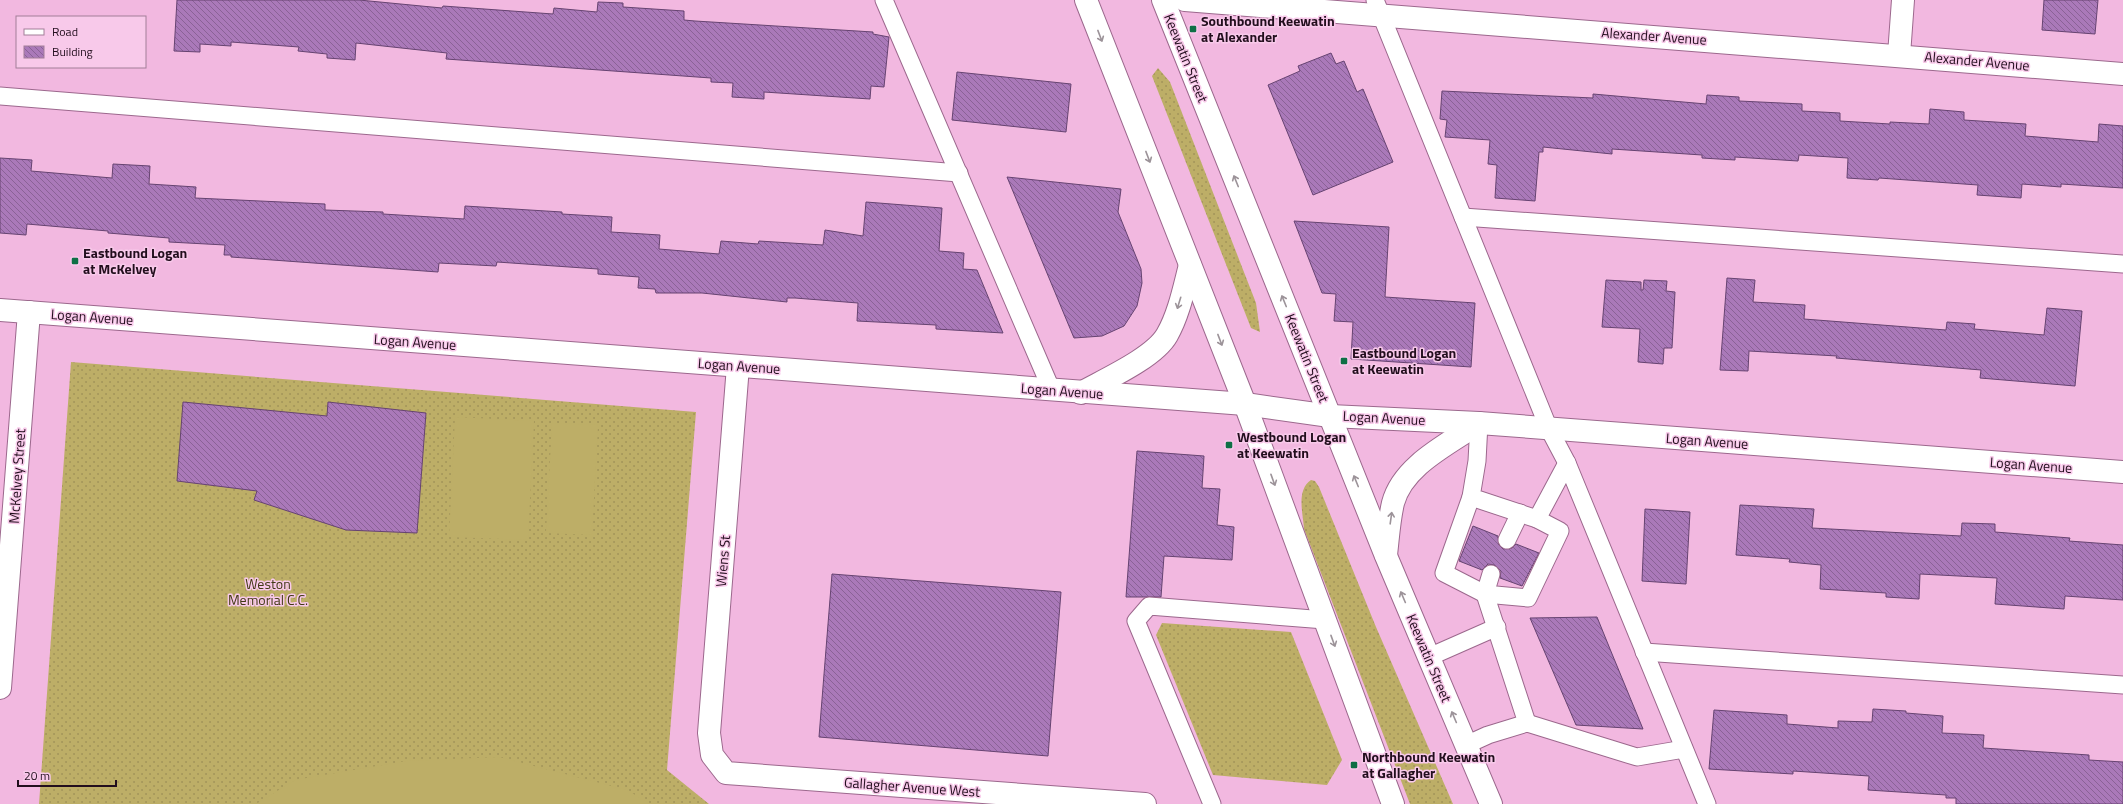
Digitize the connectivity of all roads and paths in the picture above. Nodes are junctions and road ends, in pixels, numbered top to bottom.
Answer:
1 (884, 0) edge
2 (1086, 0) edge
3 (1163, 0) edge
4 (1185, 0) edge
5 (1903, 0) edge
6 (1378, 8) edge
7 (1899, 55) junction
8 (2123, 74) edge
9 (0, 96) edge
10 (959, 173) junction
11 (1463, 217) junction
12 (2123, 264) edge
13 (1190, 265) junction
14 (0, 310) edge
15 (29, 312) junction
16 (738, 366) junction
17 (1052, 391) junction
18 (1080, 393) junction
19 (1245, 404) junction
20 (1330, 416) junction
21 (1479, 423) junction
22 (1550, 428) junction
23 (1567, 463) junction
24 (2123, 472) edge
25 (1471, 497) junction
26 (1520, 513) junction
27 (7, 517) edge
28 (1537, 519) junction
29 (1507, 540) dead end
30 (1386, 556) junction
31 (1491, 574) dead end
32 (1485, 594) junction
33 (1325, 620) junction
34 (1497, 628) junction
35 (1644, 652) junction
36 (1429, 657) junction
37 (2123, 685) edge
38 (0, 688) edge
39 (1528, 723) junction
40 (1466, 745) junction
41 (1684, 749) junction
42 (712, 755) joint
43 (1145, 804) edge
44 (1212, 804) edge
45 (1393, 804) edge
46 (1491, 804) edge
47 (1707, 804) edge

1 - 10 lane
2 -> 13 main road
20 -> 3 main road, Keewatin Street
4 - 6 main road, Alexander Avenue
5 - 7 main road
6 - 7 main road, Alexander Avenue
6 - 11 lane
7 - 8 main road, Alexander Avenue
9 - 10 lane
10 - 17 lane
11 - 12 lane
11 - 22 lane
13 -> 18 main road
13 -> 19 main road
14 - 15 main road, Logan Avenue
15 - 16 main road, Logan Avenue
15 - 27 main road, McKelvey Street
16 - 17 main road, Logan Avenue
16 - 42 main road, Wiens St
17 - 18 main road, Logan Avenue
18 - 19 main road, Logan Avenue
19 - 20 main road, Logan Avenue
19 -> 33 main road
20 - 21 main road, Logan Avenue
30 -> 20 main road, Keewatin Street
21 - 22 main road, Logan Avenue
21 - 25 lane
30 -> 21 main road
22 - 23 lane
22 - 24 main road, Logan Avenue
23 - 28 lane
23 - 35 lane
25 - 26 lane
25 - 32 lane
26 - 28 lane
26 - 29 lane
27 - 38 main road, McKelvey Street
28 - 32 lane
36 -> 30 main road, Keewatin Street
31 - 32 lane
32 - 34 lane
33 - 44 lane
33 -> 45 main road
34 - 36 lane
34 - 39 lane
35 - 37 lane
35 - 41 lane
40 -> 36 main road, Keewatin Street
39 - 40 lane
39 - 41 lane
40 - 46 main road, Keewatin Street
41 - 47 lane
42 - 43 main road, Gallagher Avenue West

